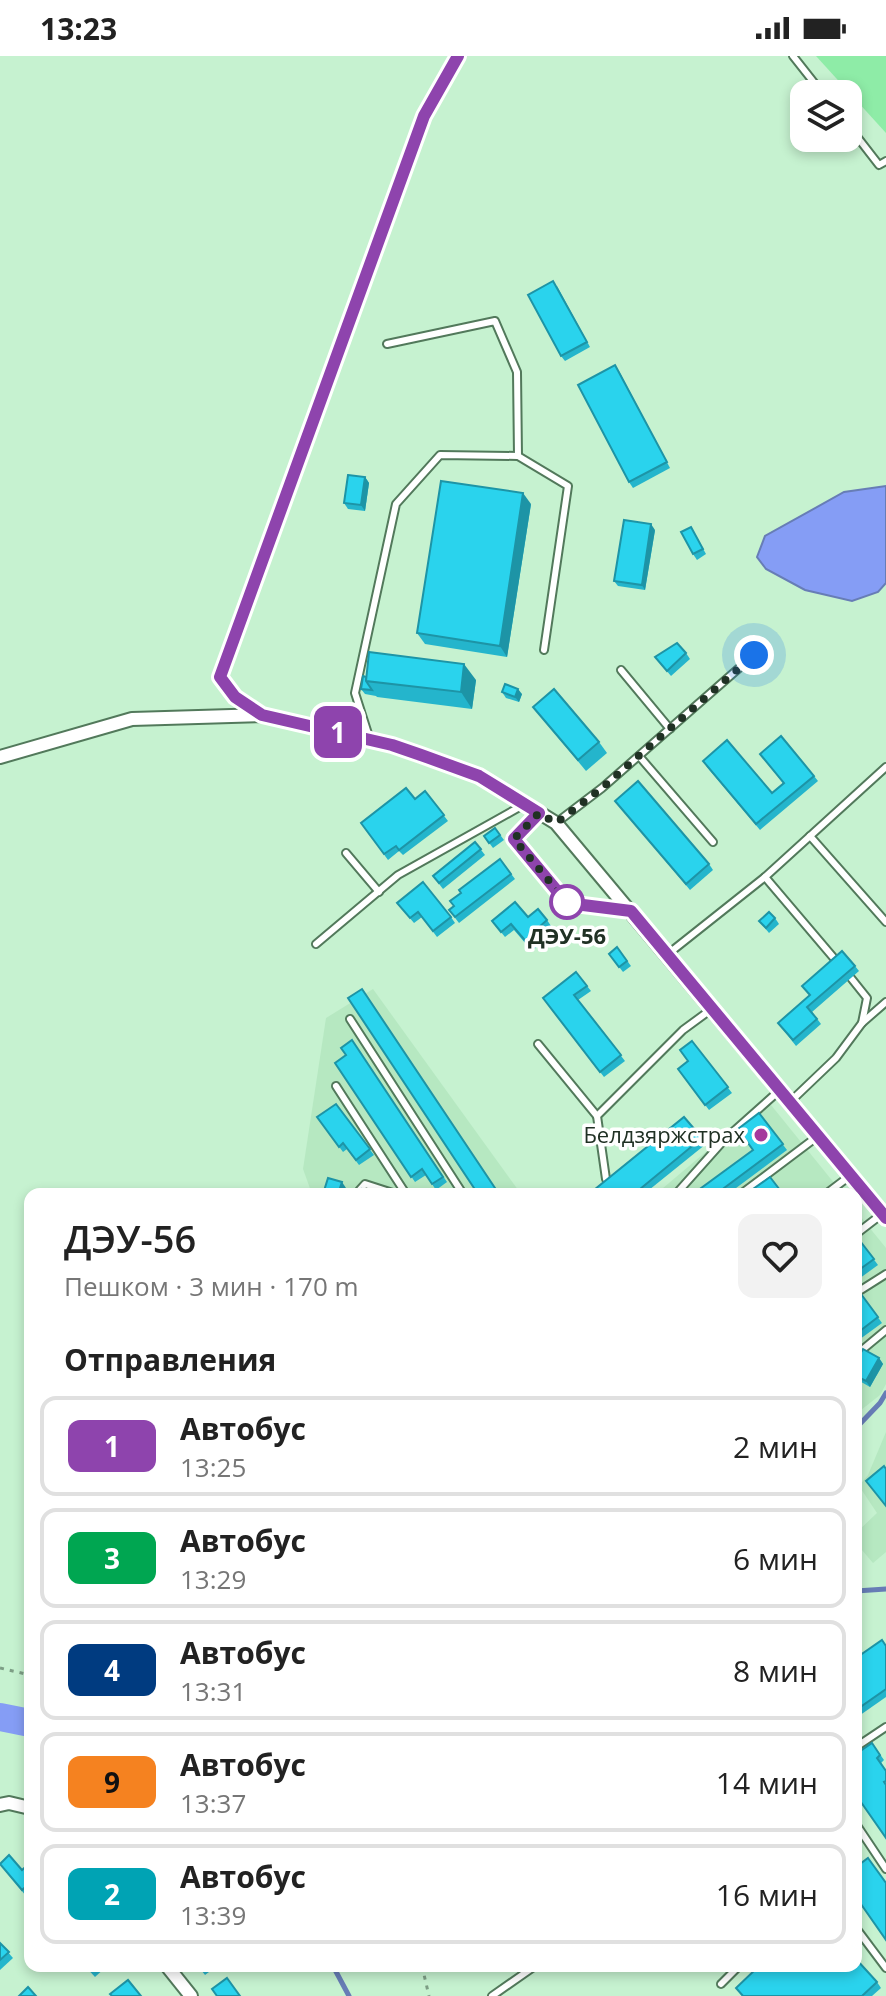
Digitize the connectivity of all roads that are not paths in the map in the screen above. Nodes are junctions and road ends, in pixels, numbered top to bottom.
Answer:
1 (458, 56) edge
2 (793, 56) edge
3 (812, 80) edge
4 (862, 143) edge
5 (886, 161) edge
6 (387, 344) dead end
7 (518, 456) junction
8 (544, 650) dead end
9 (754, 655) dead end
10 (621, 670) dead end
11 (262, 715) junction
12 (670, 729) junction
13 (370, 740) junction
14 (639, 756) junction
15 (0, 757) edge
16 (886, 767) edge
17 (525, 804) junction
18 (539, 813) junction
19 (556, 823) junction
20 (810, 836) junction
21 (713, 842) dead end
22 (346, 853) dead end
23 (765, 877) junction
24 (379, 892) junction
25 (631, 911) junction
26 (886, 922) edge
27 (316, 944) dead end
28 (668, 954) junction
29 (838, 963) edge
30 (851, 978) edge
31 (886, 1002) edge
32 (713, 1008) junction
33 (350, 1019) dead end
34 (862, 1023) junction
35 (538, 1044) dead end
36 (336, 1086) dead end
37 (781, 1089) junction
38 (791, 1101) junction
39 (597, 1116) junction
40 (819, 1135) junction
41 (851, 1175) junction
42 (606, 1179) edge
43 (402, 1188) edge
44 (459, 1188) edge
45 (681, 1188) edge
46 (749, 1188) edge
47 (834, 1188) edge
48 (861, 1188) edge
49 (862, 1189) edge
50 (884, 1216) edge
51 (862, 1230) edge
52 (886, 1274) edge
53 (862, 1289) edge
54 (886, 1330) edge
55 (862, 1350) edge
56 (886, 1727) edge
57 (862, 1743) edge
58 (0, 1805) edge
59 (24, 1807) edge
60 (862, 1833) edge
61 (886, 1869) edge
62 (862, 1936) edge
63 (886, 1968) edge
64 (172, 1972) edge
65 (526, 1972) edge
66 (733, 1972) edge
67 (721, 1984) dead end
68 (191, 1996) edge
69 (492, 1996) edge

1 - 11 lane
2 - 3 lane
4 - 5 lane
6 - 7 lane
7 - 8 lane
7 - 13 lane
9 - 12 lane
10 - 12 lane
11 - 13 street
11 - 15 street
12 - 14 lane
13 - 17 street
14 - 19 lane
14 - 21 lane
16 - 20 lane
17 - 18 street
17 - 24 lane
18 - 19 street
18 - 25 lane
19 - 25 street
20 - 23 lane
20 - 26 lane
22 - 24 lane
23 - 28 lane
23 - 29 lane
24 - 27 lane
25 - 28 street
28 - 32 street
30 - 34 lane
31 - 34 lane
32 - 37 street
32 - 39 lane
33 - 44 lane
34 - 38 lane
35 - 39 lane
36 - 43 lane
37 - 38 street
37 - 45 lane
38 - 40 street
39 - 42 lane
40 - 41 street
40 - 46 lane
41 - 47 lane
41 - 48 street
49 - 50 street
50 - 51 lane
52 - 53 lane
54 - 55 lane
56 - 57 lane
58 - 59 street
60 - 61 lane
62 - 63 lane
64 - 68 street
65 - 69 lane
66 - 67 lane

